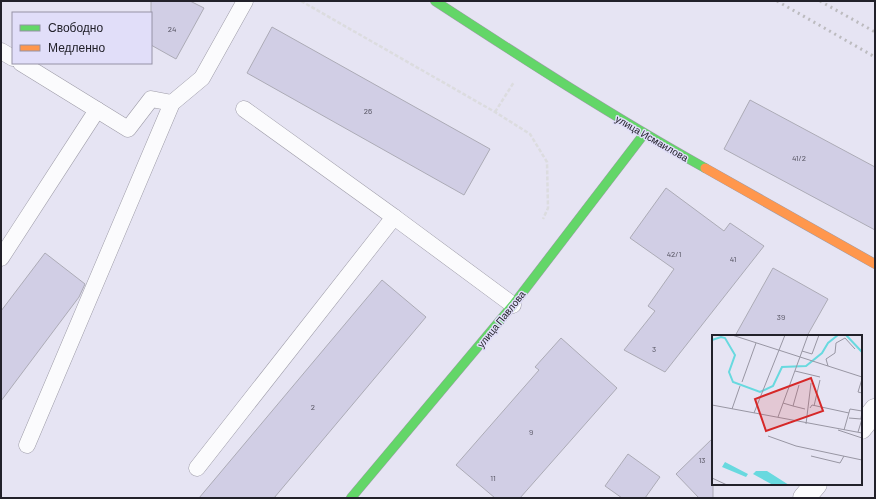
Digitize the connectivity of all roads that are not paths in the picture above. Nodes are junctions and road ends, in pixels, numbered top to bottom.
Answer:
1 (244, 1) edge
2 (435, 1) edge
3 (1, 51) edge
4 (12, 57) edge
5 (23, 64) edge
6 (172, 103) junction
7 (244, 109) dead end
8 (97, 110) junction
9 (644, 134) junction
10 (394, 217) junction
11 (1, 258) edge
12 (875, 264) edge
13 (513, 305) junction
14 (875, 410) edge
15 (862, 427) edge
16 (27, 445) dead end
17 (197, 468) dead end
18 (815, 485) edge
19 (351, 498) edge
20 (804, 498) edge

1 - 6 lane
2 - 9 main road, улица Исмаилова
3 - 4 lane
5 - 8 lane
6 - 8 lane
6 - 16 lane
7 - 10 lane
8 - 11 lane
9 - 12 main road, улица Исмаилова
9 - 13 main road, улица Павлова
10 - 13 lane
10 - 17 lane
13 - 19 main road, улица Павлова
14 - 15 street
18 - 20 street

